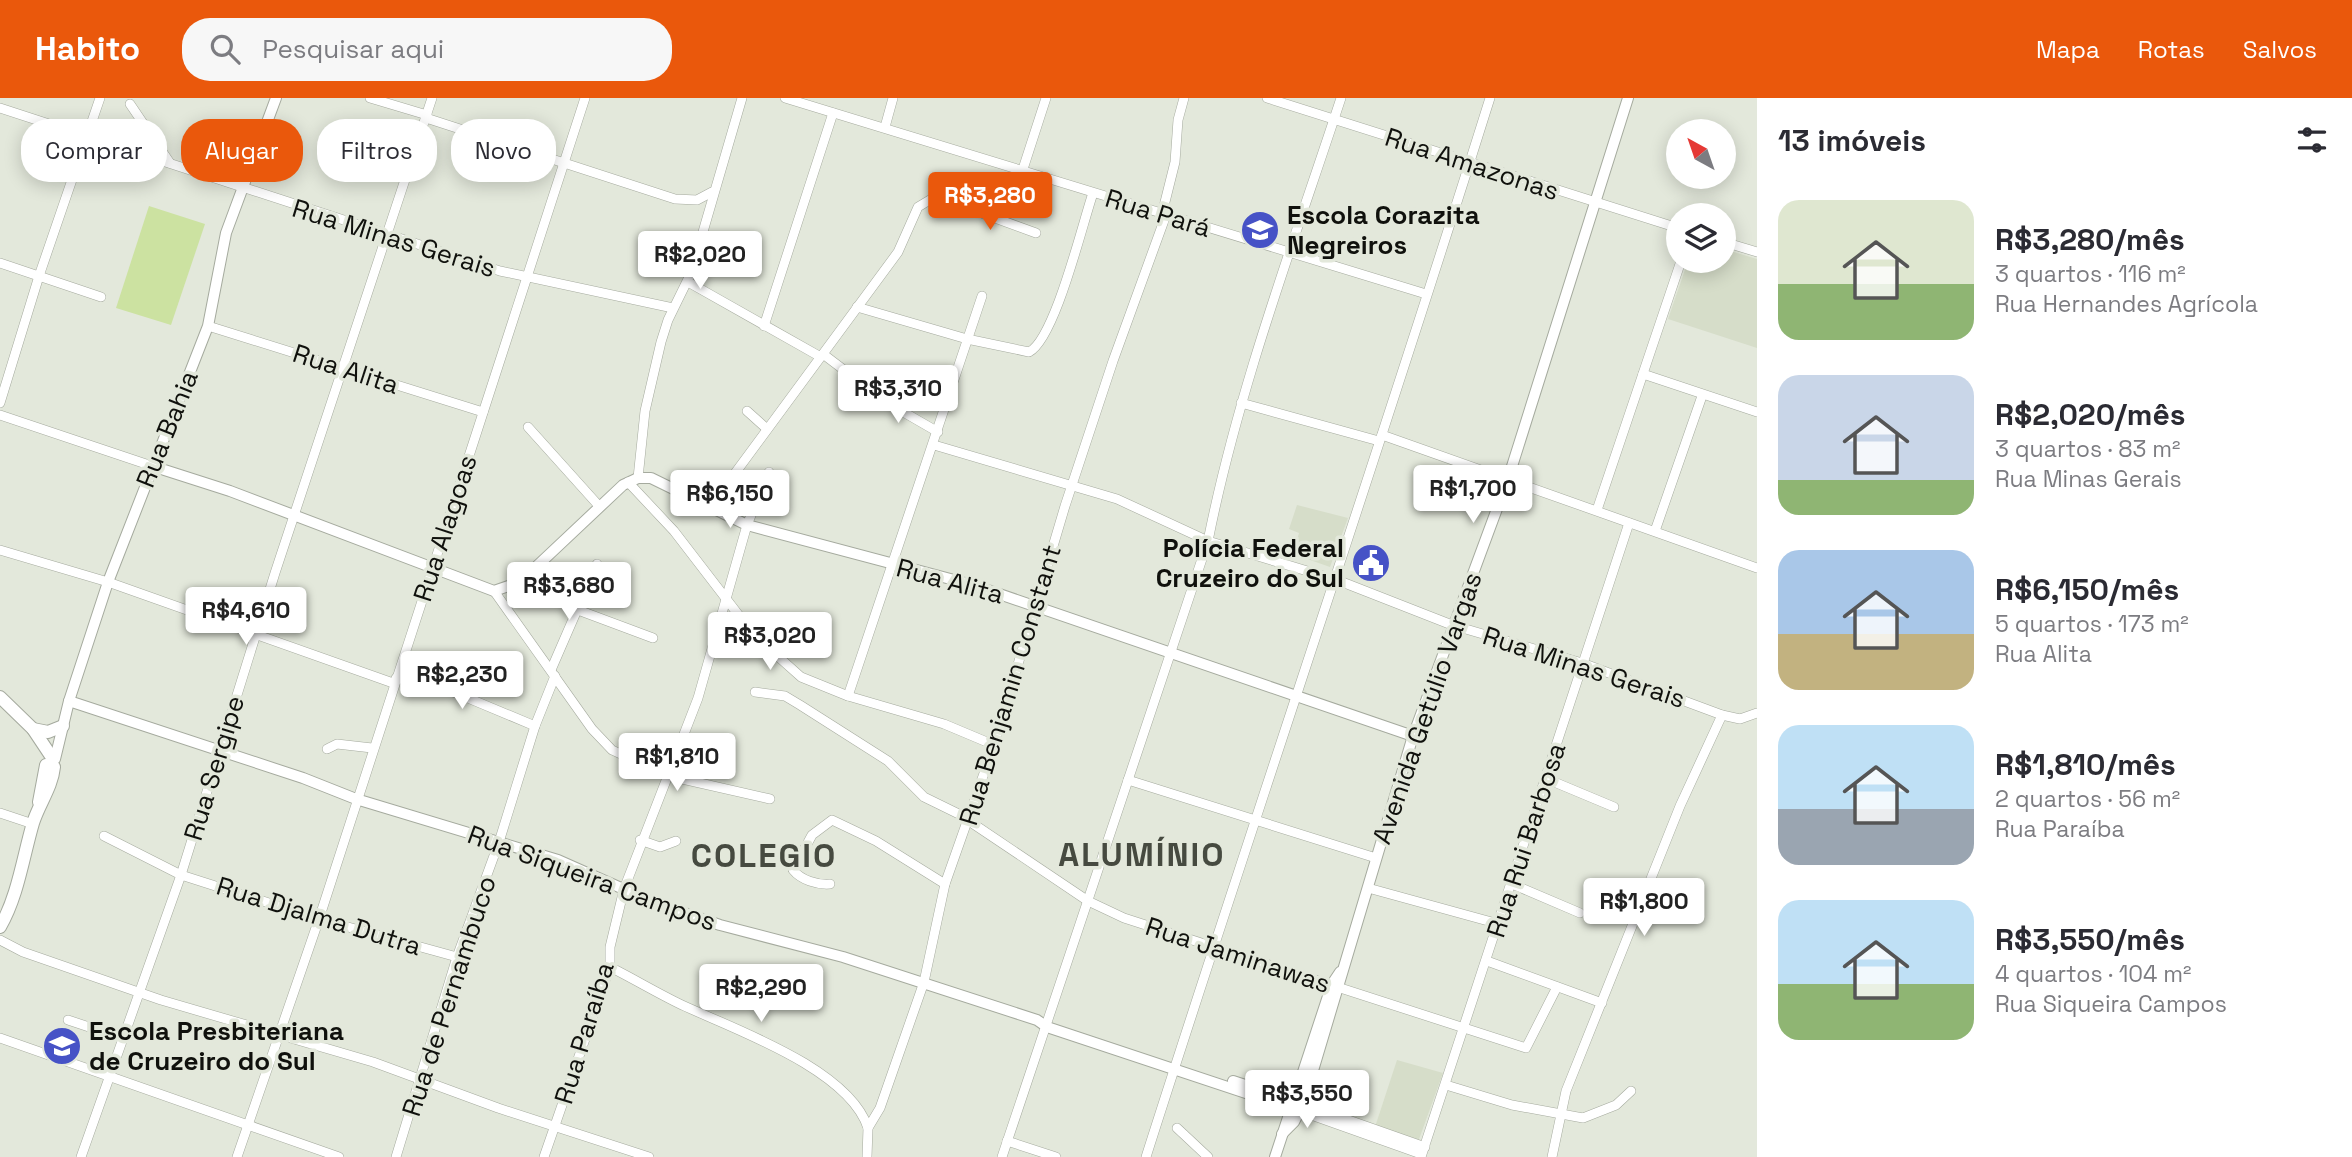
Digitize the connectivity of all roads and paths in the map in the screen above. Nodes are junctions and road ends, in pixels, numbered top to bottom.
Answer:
1 (100, 98) edge
2 (276, 98) edge
3 (370, 98) edge
4 (432, 98) edge
5 (585, 98) edge
6 (742, 98) edge
7 (785, 98) edge
8 (893, 98) edge
9 (1046, 98) edge
10 (1184, 98) edge
11 (1267, 98) edge
12 (1340, 98) edge
13 (1490, 98) edge
14 (1628, 98) edge
15 (130, 104) dead end
16 (0, 108) edge
17 (833, 113) junction
18 (426, 117) junction
19 (33, 119) edge
20 (93, 119) edge
21 (1333, 120) junction
22 (885, 127) junction
23 (565, 161) junction
24 (167, 162) edge
25 (170, 163) junction
26 (1470, 163) junction
27 (1023, 169) junction
28 (71, 182) edge
29 (241, 189) junction
30 (712, 192) junction
31 (1093, 193) junction
32 (1594, 203) junction
33 (1164, 214) junction
34 (1666, 224) edge
35 (1036, 233) dead end
36 (387, 236) junction
37 (1736, 246) edge
38 (1757, 252) edge
39 (1291, 253) junction
40 (0, 263) edge
41 (1677, 273) edge
42 (39, 276) junction
43 (527, 278) junction
44 (688, 282) junction
45 (1426, 294) junction
46 (982, 296) dead end
47 (101, 297) dead end
48 (857, 307) junction
49 (673, 308) junction
50 (208, 326) junction
51 (765, 326) junction
52 (967, 339) junction
53 (821, 355) junction
54 (344, 369) junction
55 (1643, 374) junction
56 (1702, 396) junction
57 (0, 403) edge
58 (1241, 403) junction
59 (747, 411) dead end
60 (483, 412) junction
61 (1757, 412) edge
62 (0, 415) edge
63 (528, 427) dead end
64 (767, 429) junction
65 (938, 432) junction
66 (1380, 438) junction
67 (934, 445) junction
68 (152, 466) junction
69 (769, 472) dead end
70 (1508, 479) junction
71 (633, 480) junction
72 (1072, 486) junction
73 (599, 506) junction
74 (713, 508) junction
75 (1597, 510) junction
76 (295, 516) junction
77 (1629, 523) junction
78 (747, 525) junction
79 (1655, 531) junction
80 (1208, 541) junction
81 (0, 550) edge
82 (597, 564) dead end
83 (890, 564) junction
84 (432, 567) junction
85 (1757, 568) edge
86 (1337, 580) junction
87 (108, 582) junction
88 (520, 582) junction
89 (494, 592) junction
90 (727, 599) junction
91 (1037, 605) junction
92 (578, 610) junction
93 (1452, 625) junction
94 (257, 635) junction
95 (653, 638) dead end
96 (1170, 653) junction
97 (1582, 663) junction
98 (553, 673) junction
99 (394, 680) junction
100 (755, 692) dead end
101 (848, 696) junction
102 (1295, 697) junction
103 (1, 699) edge
104 (69, 701) junction
105 (1757, 713) edge
106 (1722, 715) junction
107 (63, 726) junction
108 (535, 726) junction
109 (33, 729) junction
110 (1413, 736) junction
111 (994, 745) junction
112 (372, 748) junction
113 (327, 749) dead end
114 (219, 750) junction
115 (50, 761) junction
116 (669, 776) junction
117 (1547, 779) junction
118 (1128, 780) junction
119 (356, 799) junction
120 (770, 799) dead end
121 (1614, 807) dead end
122 (0, 813) edge
123 (969, 820) junction
124 (1254, 820) junction
125 (33, 824) junction
126 (104, 836) dead end
127 (640, 840) junction
128 (676, 841) dead end
129 (499, 842) junction
130 (1376, 858) junction
131 (181, 875) junction
132 (830, 884) dead end
133 (946, 884) junction
134 (1511, 884) junction
135 (1368, 888) junction
136 (624, 889) junction
137 (13, 892) junction
138 (1088, 901) junction
139 (0, 912) edge
140 (1580, 913) dead end
141 (319, 919) junction
142 (1499, 924) junction
143 (0, 928) edge
144 (0, 940) edge
145 (0, 947) edge
146 (1213, 947) junction
147 (23, 952) junction
148 (457, 957) junction
149 (1487, 961) junction
150 (610, 967) junction
151 (924, 982) junction
152 (1336, 985) junction
153 (1557, 987) junction
154 (139, 992) junction
155 (1602, 1003) junction
156 (68, 1020) dead end
157 (1045, 1022) junction
158 (1465, 1028) junction
159 (280, 1036) junction
160 (0, 1038) edge
161 (122, 1038) junction
162 (1175, 1067) junction
163 (108, 1077) junction
164 (422, 1079) junction
165 (1446, 1085) junction
166 (1630, 1091) dead end
167 (1296, 1106) junction
168 (1560, 1114) junction
169 (247, 1126) junction
170 (554, 1126) junction
171 (868, 1128) junction
172 (1177, 1128) dead end
173 (1007, 1141) junction
174 (1422, 1152) edge
175 (308, 1153) edge
176 (81, 1157) edge
177 (237, 1157) edge
178 (339, 1157) edge
179 (396, 1157) edge
180 (544, 1157) edge
181 (649, 1157) edge
182 (867, 1157) edge
183 (1002, 1157) edge
184 (1056, 1157) edge
185 (1146, 1157) edge
186 (1208, 1157) edge
187 (1275, 1157) edge
188 (1552, 1157) edge

1 - 20 street
2 - 29 street, Rua Bahia
3 - 18 street
4 - 18 street, Rua Sergipe
5 - 23 street, Rua Alagoas
6 - 30 street
7 - 17 street, Rua Pará
8 - 22 street
9 - 27 street
10 - 33 street, Rua Benjamin Constant
11 - 21 street, Rua Amazonas
12 - 21 street
13 - 26 street
14 - 32 street, Avenida Getúlio Vargas
15 - 25 street
16 - 19 street, Rua Minas Gerais
17 - 22 street, Rua Pará
17 - 51 street
18 - 23 street
18 - 36 street, Rua Sergipe
21 - 26 street, Rua Amazonas
21 - 39 street
22 - 27 street, Rua Pará
23 - 30 street
23 - 43 street, Rua Alagoas
24 - 25 street, Rua Minas Gerais
25 - 29 street, Rua Minas Gerais
26 - 32 street, Rua Amazonas
26 - 45 street
27 - 31 street, Rua Pará
28 - 42 street
29 - 36 street, Rua Minas Gerais
29 - 50 street, Rua Bahia
30 - 44 street
31 - 33 street, Rua Pará
31 - 52 street
32 - 34 street, Rua Amazonas
32 - 70 street, Avenida Getúlio Vargas
33 - 39 street, Rua Pará
33 - 72 street, Rua Benjamin Constant
35 - 48 street
36 - 43 street, Rua Minas Gerais
36 - 54 street, Rua Sergipe
37 - 38 street
39 - 45 street, Rua Pará
39 - 58 street
40 - 42 street
41 - 55 street
42 - 47 street
42 - 57 street
43 - 49 street, Rua Minas Gerais
43 - 60 street, Rua Alagoas
44 - 49 street
44 - 51 street
45 - 66 street
46 - 52 street
48 - 52 street
48 - 53 street
49 - 71 street
50 - 54 street, Rua Alita
50 - 68 street, Rua Bahia
51 - 53 street
52 - 65 street
53 - 64 street
53 - 65 street
54 - 60 street, Rua Alita
54 - 76 street, Rua Sergipe
55 - 56 street
55 - 75 street
56 - 61 street
56 - 79 street
58 - 66 street
58 - 80 street
59 - 64 street
60 - 84 street, Rua Alagoas
62 - 68 street
63 - 73 street
64 - 74 street
65 - 67 street
66 - 70 street
66 - 86 street
67 - 72 street, Rua Minas Gerais
67 - 83 street
68 - 76 street
68 - 87 street, Rua Bahia
69 - 78 street, Rua Paraíba
70 - 75 street
70 - 93 street, Avenida Getúlio Vargas
71 - 73 street
71 - 74 street, Rua Alita
71 - 90 street
72 - 80 street, Rua Minas Gerais
72 - 91 street, Rua Benjamin Constant
73 - 88 street
74 - 78 street, Rua Alita
75 - 77 street
76 - 84 street
76 - 94 street, Rua Sergipe
77 - 79 street
77 - 97 street, Rua Rui Barbosa
78 - 83 street, Rua Alita
78 - 90 street, Rua Paraíba
79 - 85 street
80 - 86 street, Rua Minas Gerais
80 - 96 street
81 - 87 street
82 - 92 street, Rua de Pernambuco
83 - 91 street, Rua Alita
83 - 101 street
84 - 89 street
84 - 99 street, Rua Alagoas
86 - 93 street, Rua Minas Gerais
86 - 102 street
87 - 94 street
87 - 104 street, Rua Bahia
88 - 89 street
88 - 92 street
89 - 98 street
90 - 101 street
90 - 116 street, Rua Paraíba
91 - 96 street, Rua Alita
91 - 111 street, Rua Benjamin Constant
92 - 95 street
92 - 98 street, Rua de Pernambuco
93 - 97 street, Rua Minas Gerais
93 - 110 street, Avenida Getúlio Vargas
94 - 99 street
94 - 114 street, Rua Sergipe
96 - 102 street, Rua Alita
96 - 118 street
97 - 106 street, Rua Minas Gerais
97 - 117 street, Rua Rui Barbosa
98 - 108 street, Rua de Pernambuco
98 - 116 street
99 - 108 street
99 - 112 street, Rua Alagoas
100 - 123 street, Rua Jaminawas
101 - 111 street
102 - 110 street, Rua Alita
102 - 124 street
103 - 109 main road
103 - 115 main road
104 - 107 street, Rua Bahia
104 - 114 street, Rua Siqueira Campos
105 - 106 street, Rua Minas Gerais
106 - 155 street
107 - 109 main road
107 - 115 street, Rua Bahia
108 - 129 street, Rua de Pernambuco
109 - 115 main road
110 - 130 street, Avenida Getúlio Vargas
111 - 123 street, Rua Benjamin Constant
112 - 113 street
112 - 119 street, Rua Alagoas
114 - 119 street, Rua Siqueira Campos
114 - 131 street, Rua Sergipe
115 - 125 main road
116 - 120 street
116 - 127 street, Rua Paraíba
117 - 121 street
117 - 134 street, Rua Rui Barbosa
118 - 124 street
118 - 138 street
119 - 129 street, Rua Siqueira Campos
119 - 141 street, Rua Alagoas
122 - 125 street
123 - 133 street, Rua Benjamin Constant
123 - 138 street, Rua Jaminawas
124 - 130 street
124 - 146 street
125 - 137 main road
126 - 131 street, Rua Djalma Dutra
127 - 128 street
127 - 136 street, Rua Paraíba
129 - 136 street, Rua Siqueira Campos
129 - 148 street, Rua de Pernambuco
130 - 135 street, Avenida Getúlio Vargas
131 - 141 street, Rua Djalma Dutra
131 - 154 street, Rua Sergipe
132 - 133 street
133 - 151 street, Rua Benjamin Constant
134 - 140 street
134 - 142 street, Rua Rui Barbosa
135 - 142 street
135 - 152 street, Avenida Getúlio Vargas
136 - 150 street, Rua Paraíba
136 - 151 street, Rua Siqueira Campos
137 - 139 main road
137 - 143 main road
138 - 146 street, Rua Jaminawas
138 - 157 street
141 - 148 street, Rua Djalma Dutra
141 - 159 street, Rua Alagoas
142 - 149 street, Rua Rui Barbosa
144 - 147 street
145 - 147 street
146 - 152 street, Rua Jaminawas
146 - 162 street
147 - 154 street
148 - 164 street, Rua de Pernambuco
149 - 153 street
149 - 158 street, Rua Rui Barbosa
150 - 170 street, Rua Paraíba
150 - 171 street
151 - 157 street, Rua Siqueira Campos
151 - 171 street, Rua Benjamin Constant
152 - 158 street, Rua Jaminawas
152 - 167 street, Avenida Getúlio Vargas
153 - 155 street
153 - 158 street, Rua Jaminawas
154 - 159 street
154 - 161 street, Rua Sergipe
155 - 168 street
156 - 161 street
157 - 162 street, Rua Siqueira Campos
157 - 173 street
158 - 165 street, Rua Rui Barbosa
159 - 164 street
159 - 169 street, Rua Alagoas
160 - 163 street
161 - 163 street, Rua Sergipe
162 - 167 street, Rua Siqueira Campos
162 - 185 street
163 - 169 street
163 - 176 street, Rua Sergipe
164 - 170 street
164 - 179 street, Rua de Pernambuco
165 - 168 street
165 - 174 street, Rua Rui Barbosa
166 - 168 street
167 - 174 street, Rua Siqueira Campos
167 - 187 street, Avenida Getúlio Vargas
168 - 188 street
169 - 175 street
169 - 177 street, Rua Alagoas
170 - 180 street, Rua Paraíba
170 - 181 street
171 - 182 street, Rua Benjamin Constant
172 - 186 street
173 - 183 street
173 - 184 street
175 - 178 street

